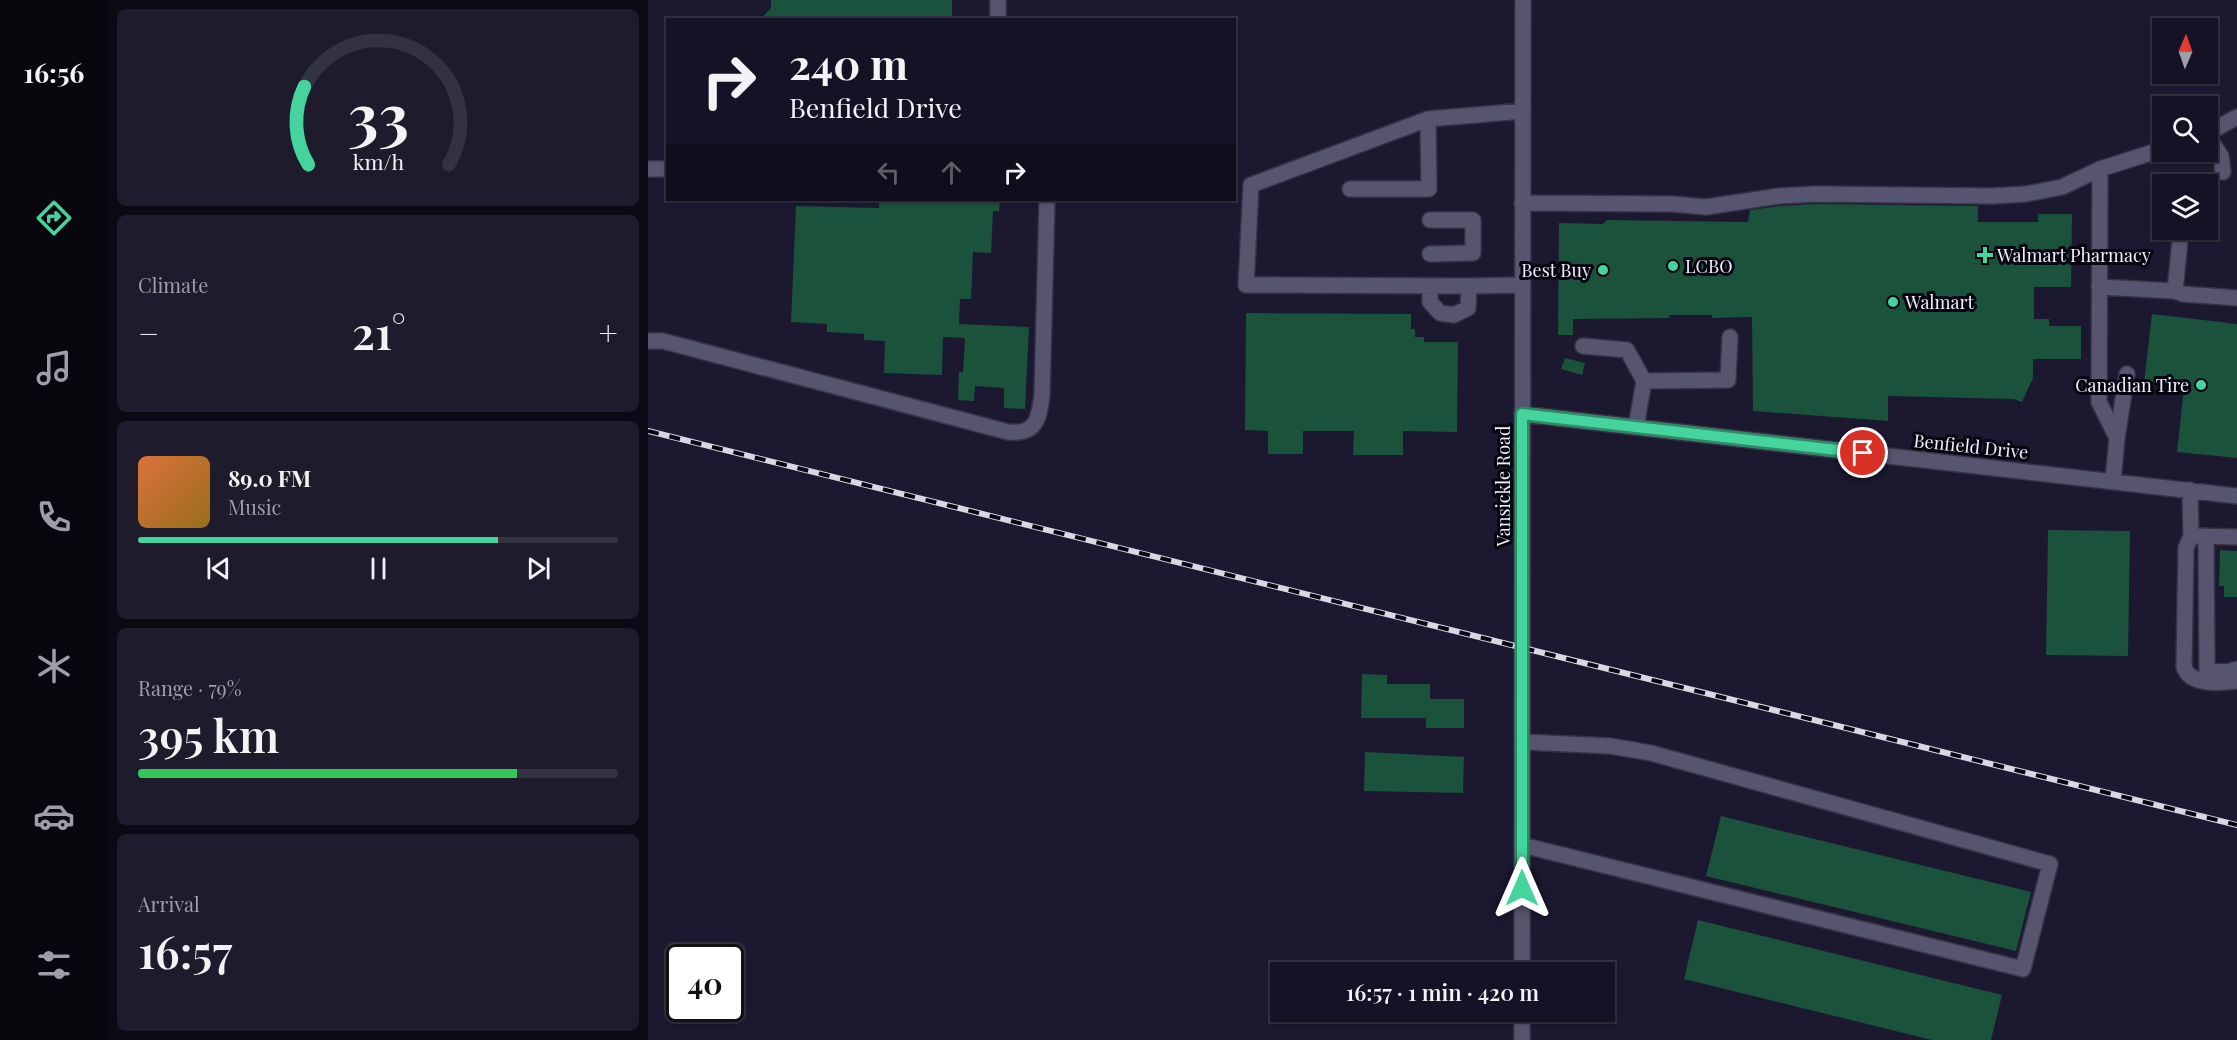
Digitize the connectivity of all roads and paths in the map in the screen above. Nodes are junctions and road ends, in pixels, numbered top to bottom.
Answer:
1 (998, 0) edge
2 (1523, 0) edge
3 (998, 18) edge
4 (1523, 111) junction
5 (2237, 117) edge
6 (1428, 119) junction
7 (2218, 129) edge
8 (2237, 129) edge
9 (2218, 133) edge
10 (2218, 151) edge
11 (2152, 152) edge
12 (648, 168) edge
13 (666, 169) edge
14 (2100, 169) junction
15 (2223, 172) dead end
16 (1350, 189) dead end
17 (1047, 201) edge
18 (1522, 203) junction
19 (1430, 220) dead end
20 (2180, 240) edge
21 (1430, 254) dead end
22 (1521, 285) junction
23 (1430, 286) junction
24 (1469, 286) junction
25 (2099, 287) junction
26 (2175, 291) junction
27 (2237, 298) edge
28 (1730, 337) dead end
29 (648, 341) edge
30 (1583, 346) dead end
31 (2127, 374) dead end
32 (1644, 381) junction
33 (1522, 414) junction
34 (1636, 427) junction
35 (2117, 438) junction
36 (2113, 482) junction
37 (2190, 490) junction
38 (2237, 496) edge
39 (2199, 536) junction
40 (2237, 537) edge
41 (2237, 669) edge
42 (2237, 681) edge
43 (1522, 742) junction
44 (1522, 845) junction
45 (1522, 962) edge
46 (1522, 1022) edge
47 (1522, 1040) edge

1 - 3 street
2 - 4 street, Vansickle Road
4 - 6 street
4 - 18 street, Vansickle Road
5 - 7 street
6 - 16 street
6 - 23 street
8 - 9 street
10 - 15 street
11 - 14 street
12 - 13 street
14 - 18 street
14 - 25 street
17 - 29 street
18 - 22 street, Vansickle Road
19 - 21 street
20 - 26 street
22 - 24 street
22 - 33 street, Vansickle Road
23 - 24 street
23 - 24 street
25 - 26 street
25 - 35 street
26 - 27 street
28 - 32 street
30 - 32 street
31 - 35 street
32 - 34 street
33 - 34 street, Benfield Drive
33 - 43 street, Vansickle Road
34 - 36 street, Benfield Drive
35 - 36 street
36 - 37 street, Benfield Drive
37 - 38 street, Benfield Drive
37 - 39 street
39 - 40 street
39 - 41 street
39 - 42 street
43 - 44 street, Vansickle Road
43 - 44 street
44 - 45 street, Vansickle Road
46 - 47 street

